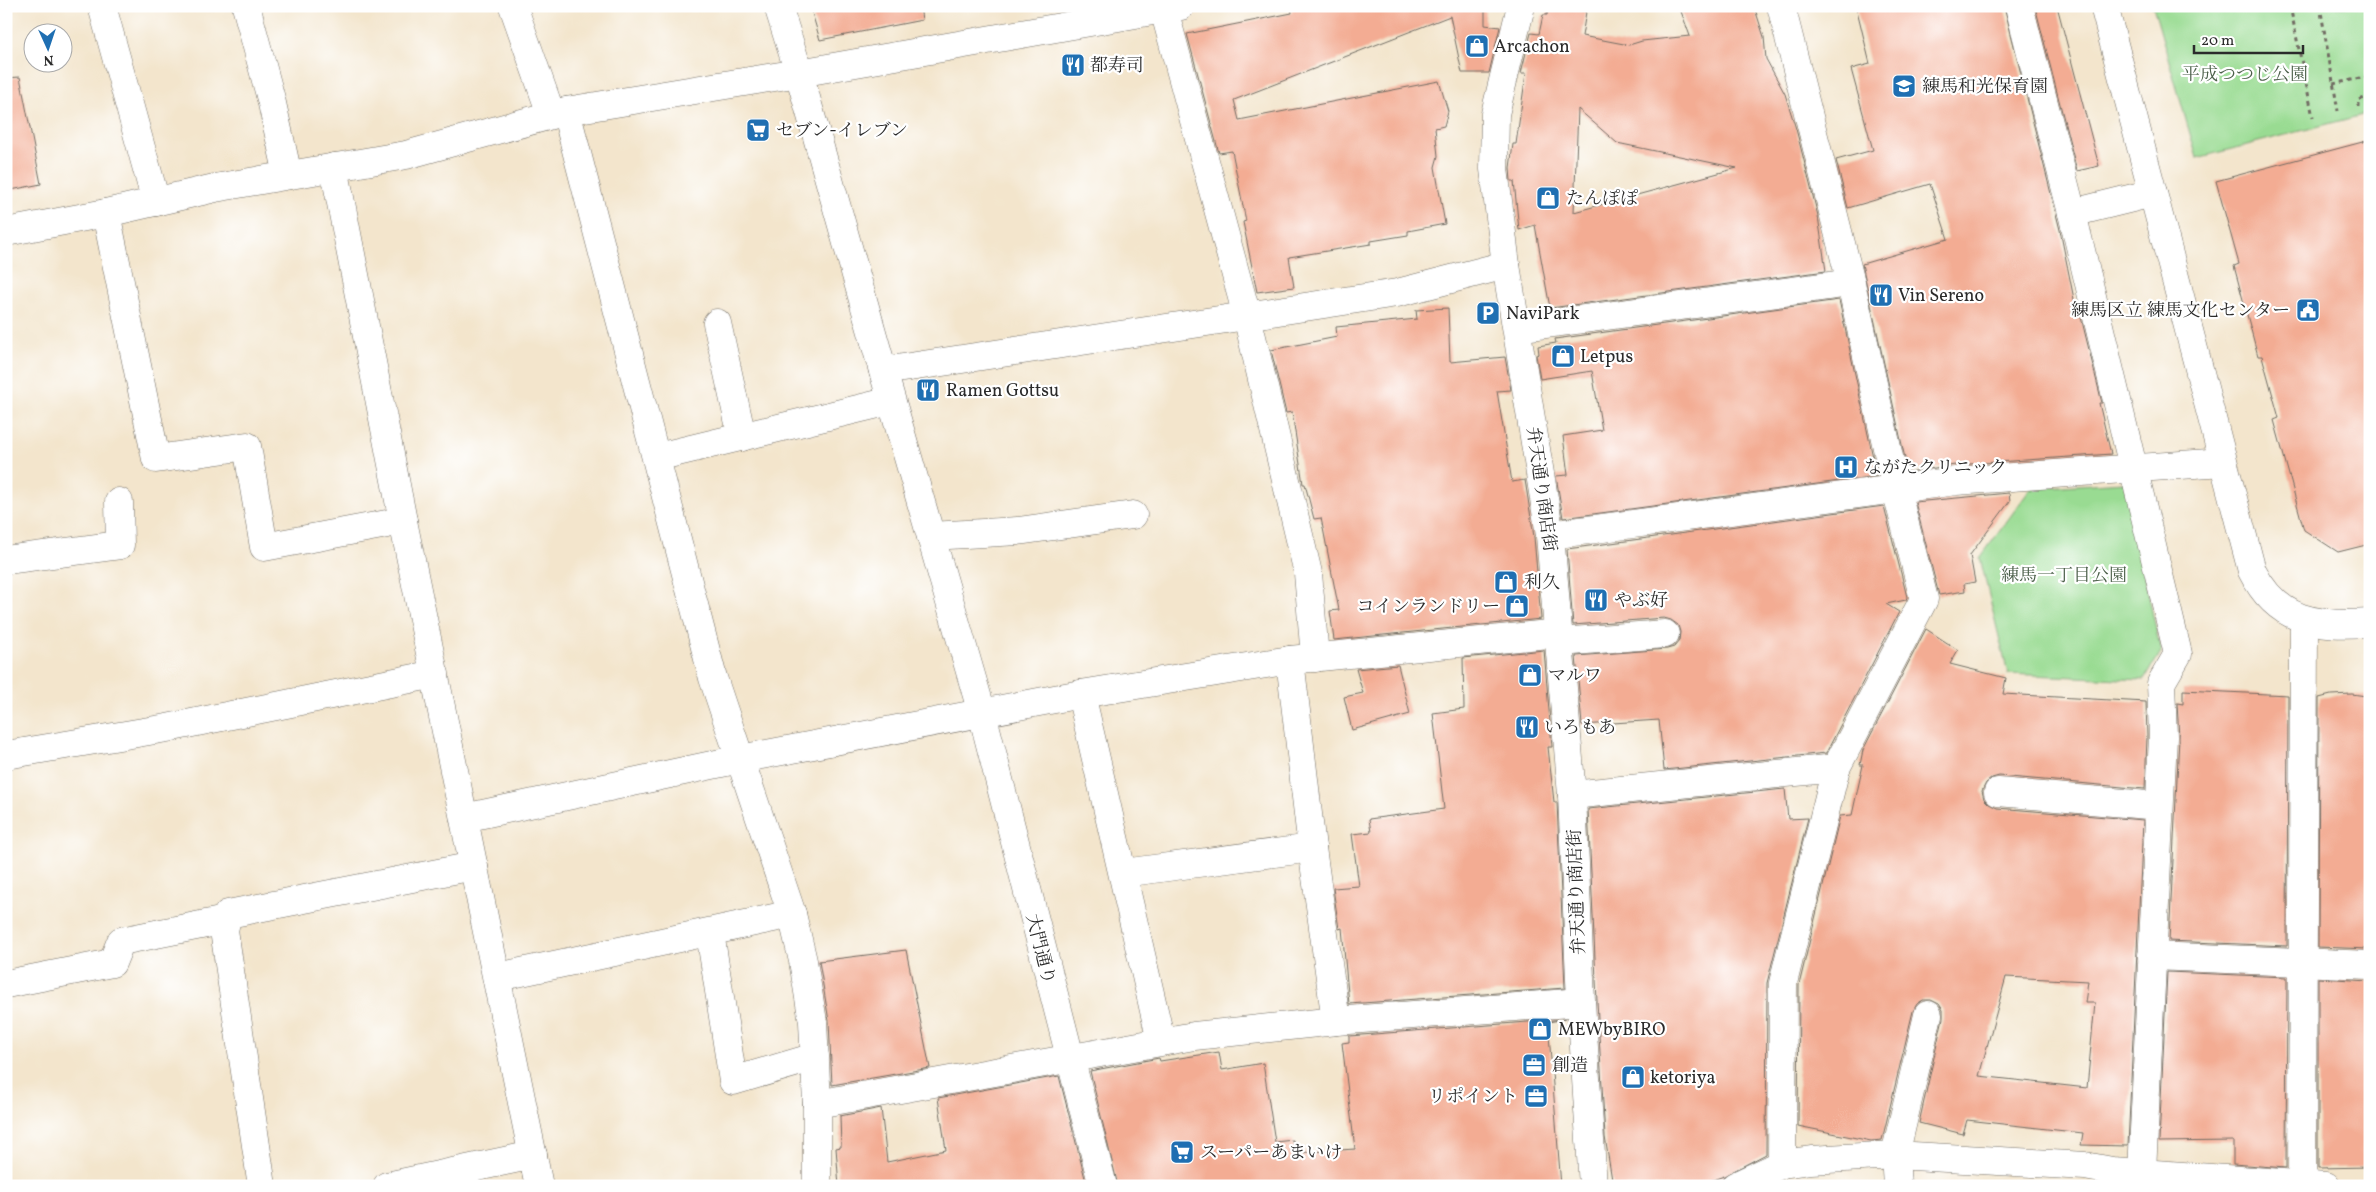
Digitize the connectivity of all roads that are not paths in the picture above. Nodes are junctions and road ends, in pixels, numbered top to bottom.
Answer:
1 (102, 6) edge
2 (246, 6) edge
3 (513, 6) edge
4 (778, 6) edge
5 (1521, 6) edge
6 (1781, 6) edge
7 (2019, 6) edge
8 (2104, 6) edge
9 (1169, 7) edge
10 (799, 73) junction
11 (559, 112) junction
12 (334, 168) junction
13 (288, 175) junction
14 (2153, 193) junction
15 (156, 202) junction
16 (2072, 212) junction
17 (106, 213) junction
18 (6, 232) edge
19 (1506, 264) junction
20 (1851, 283) junction
21 (1247, 316) junction
22 (717, 323) dead end
23 (1517, 328) junction
24 (882, 371) junction
25 (892, 401) junction
26 (742, 436) junction
27 (657, 457) junction
28 (2223, 462) junction
29 (2134, 470) junction
30 (1896, 489) junction
31 (119, 502) dead end
32 (1133, 515) dead end
33 (403, 522) junction
34 (1550, 535) junction
35 (931, 536) junction
36 (6, 560) edge
37 (2304, 620) junction
38 (2370, 623) edge
39 (1665, 634) dead end
40 (1559, 637) junction
41 (1303, 659) junction
42 (435, 674) junction
43 (1081, 694) junction
44 (982, 713) junction
45 (6, 755) edge
46 (740, 759) junction
47 (1836, 768) junction
48 (1998, 792) dead end
49 (1572, 795) junction
50 (2159, 806) junction
51 (464, 818) junction
52 (1312, 848) junction
53 (474, 866) junction
54 (1123, 873) junction
55 (792, 914) junction
56 (226, 920) junction
57 (710, 933) junction
58 (2152, 956) junction
59 (2304, 962) junction
60 (2370, 965) edge
61 (498, 977) junction
62 (6, 984) edge
63 (1581, 1002) junction
64 (1928, 1015) dead end
65 (1336, 1021) junction
66 (1161, 1042) junction
67 (815, 1057) junction
68 (1068, 1058) junction
69 (817, 1104) junction
70 (1895, 1155) junction
71 (533, 1156) junction
72 (1782, 1164) junction
73 (2142, 1172) junction
74 (2086, 1176) edge
75 (2314, 1185) edge
76 (262, 1186) edge
77 (386, 1186) edge
78 (540, 1186) edge
79 (817, 1186) edge
80 (1103, 1186) edge
81 (1593, 1186) edge
82 (1735, 1186) edge
83 (1897, 1186) edge

1 - 15 street
2 - 13 street
3 - 11 street
4 - 10 street, 大門通り
5 - 19 street, 弁天通り商店街
6 - 20 street
7 - 16 street
8 - 14 street
9 - 10 street
9 - 21 street
10 - 11 street
10 - 24 street, 大門通り
11 - 12 street
11 - 27 street
12 - 13 street
12 - 33 street
13 - 15 street
14 - 16 street
14 - 28 street
15 - 17 street
16 - 29 street
17 - 18 street
17 - 33 street
19 - 21 street
19 - 23 street, 弁天通り商店街
20 - 23 street
20 - 30 street
21 - 24 street
21 - 41 street
22 - 26 street
23 - 34 street, 弁天通り商店街
24 - 25 street, 大門通り
25 - 26 street
25 - 35 street, 大門通り
26 - 27 street
27 - 46 street
28 - 29 street
28 - 37 street
29 - 30 street
29 - 50 street
30 - 34 street
30 - 47 street
31 - 36 street
32 - 35 street
33 - 42 street
34 - 40 street, 弁天通り商店街
35 - 44 street, 大門通り
37 - 38 street
37 - 59 street
39 - 40 street
40 - 41 street
40 - 49 street, 弁天通り商店街
41 - 43 street
41 - 52 street
42 - 45 street
42 - 51 street
43 - 44 street
43 - 54 street
44 - 46 street
44 - 68 street, 大門通り
46 - 51 street
46 - 55 street
47 - 49 street
47 - 72 street
48 - 50 street
49 - 63 street, 弁天通り商店街
50 - 58 street
51 - 53 street
52 - 54 street
52 - 65 street
53 - 56 street
53 - 61 street
54 - 66 street
55 - 57 street
55 - 67 street
56 - 62 street
56 - 76 street
57 - 61 street
57 - 67 street
58 - 59 street
58 - 73 street
59 - 60 street
59 - 75 street
61 - 71 street
63 - 65 street
63 - 81 street, 弁天通り商店街
64 - 70 street
65 - 66 street
66 - 68 street
67 - 69 street
68 - 69 street
68 - 80 street, 大門通り
69 - 79 street
70 - 72 street
70 - 74 street
70 - 83 street
71 - 77 street
71 - 78 street
72 - 82 street
73 - 74 street
73 - 75 street

